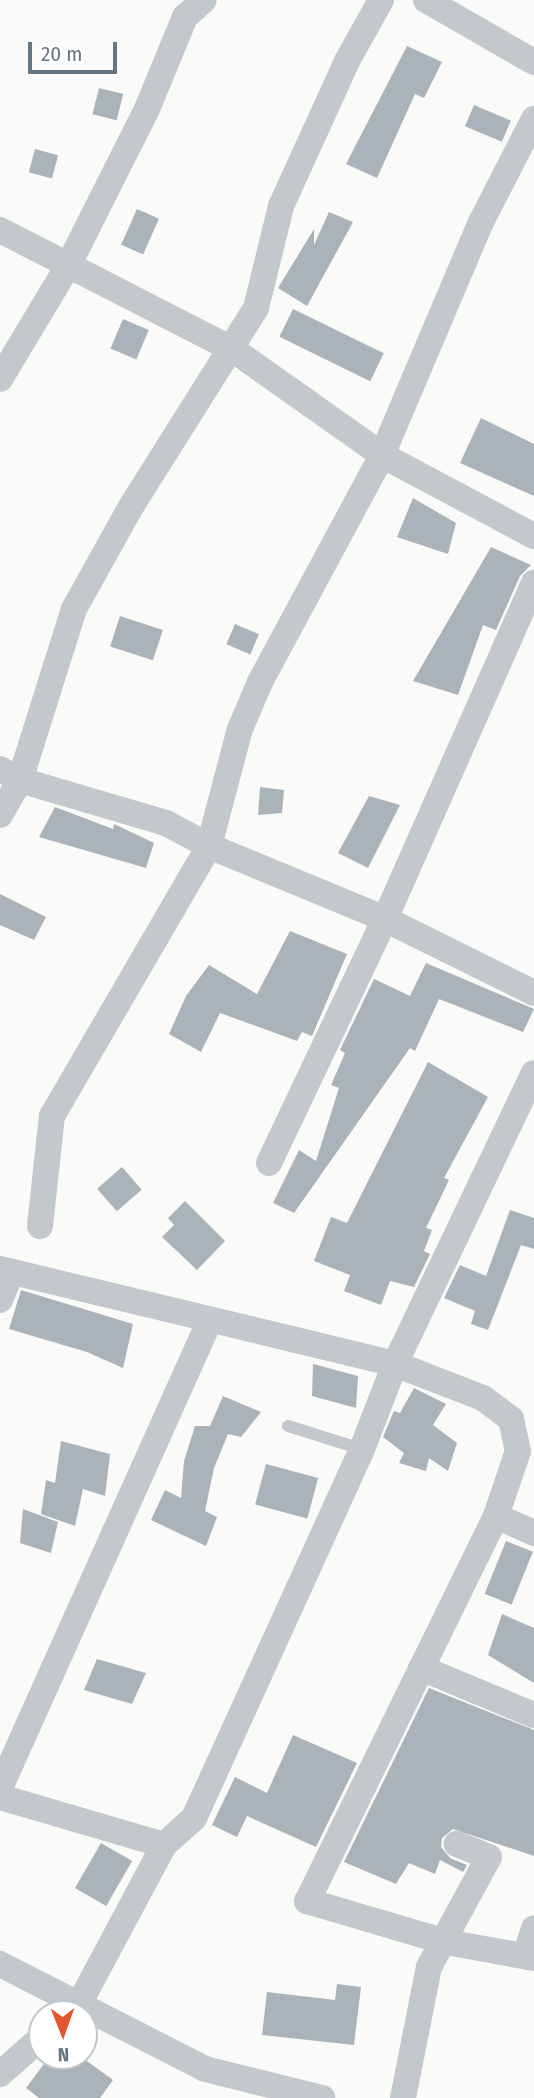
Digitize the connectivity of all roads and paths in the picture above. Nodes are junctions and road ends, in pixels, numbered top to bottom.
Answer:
1 (204, 0) edge
2 (381, 0) edge
3 (426, 0) edge
4 (534, 62) edge
5 (534, 120) edge
6 (0, 230) edge
7 (68, 266) junction
8 (232, 349) junction
9 (0, 379) edge
10 (382, 456) junction
11 (534, 536) edge
12 (534, 582) edge
13 (10, 774) edge
14 (0, 815) edge
15 (209, 846) junction
16 (385, 919) junction
17 (534, 993) edge
18 (534, 1073) edge
19 (269, 1163) dead end
20 (40, 1226) dead end
21 (6, 1271) edge
22 (0, 1300) edge
23 (209, 1322) junction
24 (396, 1364) junction
25 (288, 1426) dead end
26 (362, 1449) junction
27 (496, 1516) junction
28 (534, 1533) edge
29 (421, 1668) junction
30 (534, 1715) edge
31 (0, 1788) edge
32 (0, 1797) edge
33 (456, 1844) dead end
34 (164, 1845) junction
35 (534, 1928) edge
36 (446, 1942) junction
37 (529, 1957) edge
38 (0, 1964) edge
39 (57, 2000) edge
40 (79, 2000) edge
41 (98, 2021) edge
42 (28, 2049) edge
43 (0, 2074) edge
44 (322, 2098) edge
45 (402, 2098) edge

1 - 7 street
2 - 8 street
3 - 4 street
5 - 10 street
6 - 7 street
7 - 8 street
7 - 9 street
8 - 10 street
8 - 13 street
10 - 11 street
10 - 15 street
12 - 16 street
13 - 14 street
13 - 15 street
15 - 16 street
15 - 20 street
16 - 17 street
16 - 19 street
18 - 24 street
21 - 22 street
21 - 23 street
23 - 24 street
23 - 31 street
24 - 26 street
24 - 27 street
25 - 26 lane
26 - 34 street
27 - 28 street
27 - 29 street
29 - 30 street
29 - 36 street
32 - 34 street
33 - 36 street
34 - 40 street
35 - 37 street
36 - 37 street
36 - 45 street
38 - 39 street
41 - 44 street
42 - 43 street

